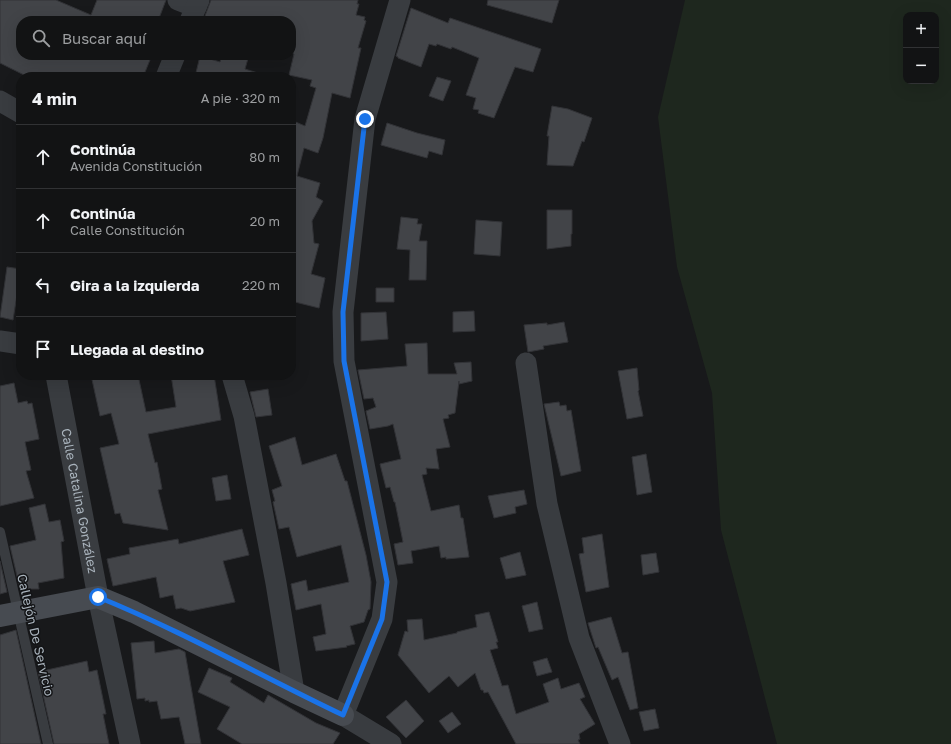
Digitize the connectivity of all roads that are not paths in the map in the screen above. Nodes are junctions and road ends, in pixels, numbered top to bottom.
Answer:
1 (400, 0) edge
2 (174, 60) edge
3 (168, 72) edge
4 (0, 101) edge
5 (16, 110) edge
6 (0, 341) edge
7 (16, 343) edge
8 (526, 363) dead end
9 (57, 380) edge
10 (233, 380) edge
11 (0, 532) edge
12 (98, 597) junction
13 (9, 614) edge
14 (294, 692) junction
15 (343, 715) junction
16 (48, 744) edge
17 (130, 744) edge
18 (391, 744) edge
19 (620, 744) edge

1 - 15 street
2 - 3 street
4 - 5 street
6 - 7 street
8 - 19 street
9 - 12 street, Calle Catalina González
10 - 14 street
11 - 13 lane, Callejón De Servicio
12 - 13 street
12 - 14 street
12 - 17 street, Calle Catalina González
13 - 16 lane, Callejón De Servicio
14 - 15 street
15 - 18 street

